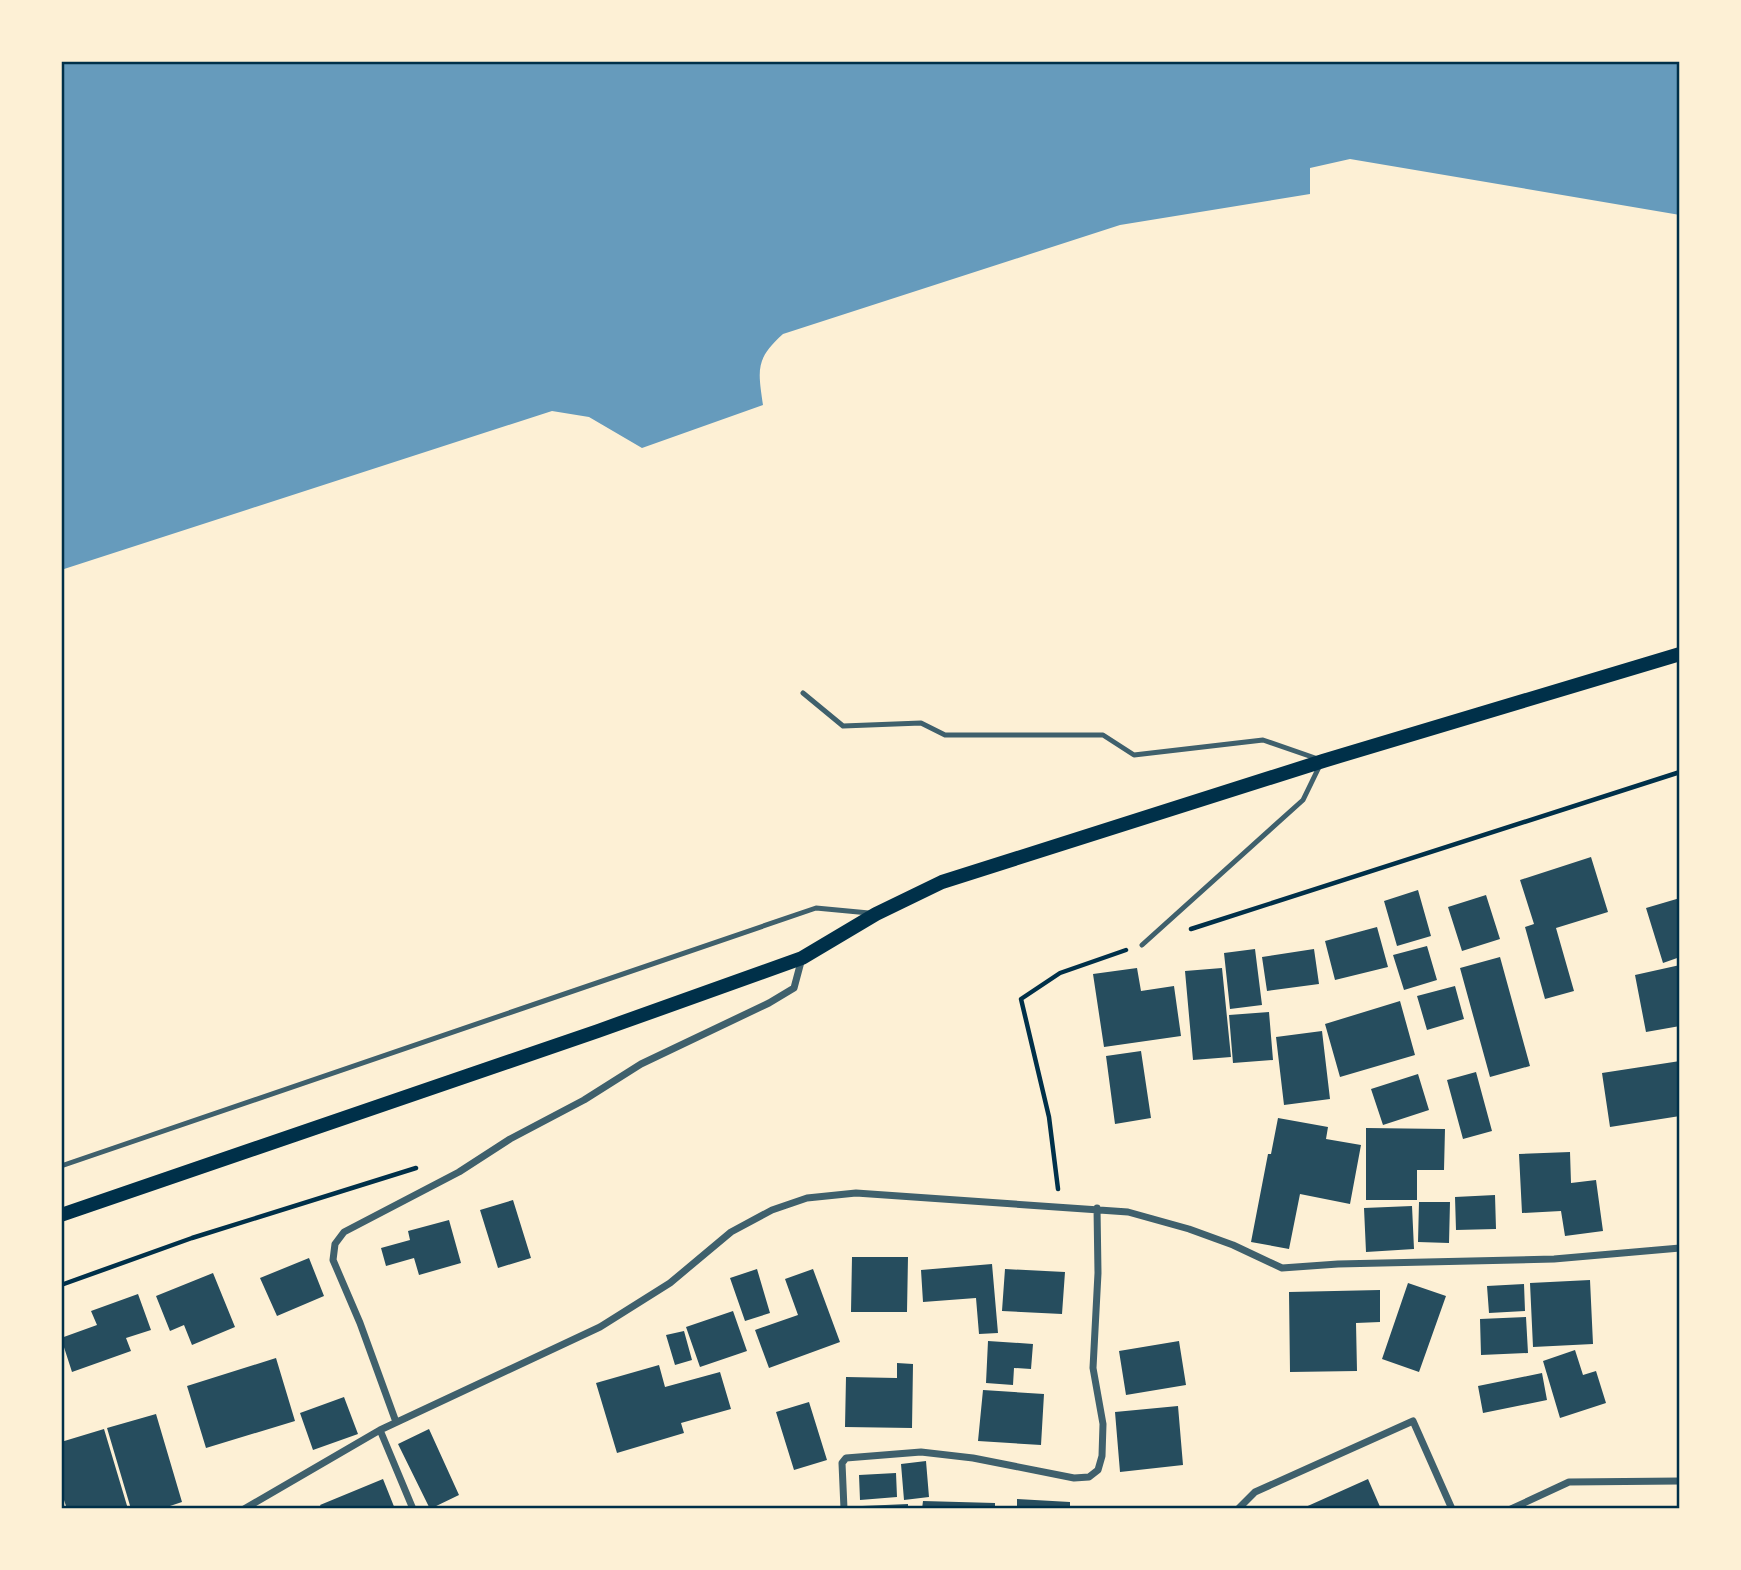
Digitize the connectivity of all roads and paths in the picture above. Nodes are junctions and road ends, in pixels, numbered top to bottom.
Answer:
1 (1680, 654) edge
2 (803, 693) dead end
3 (1323, 761) junction
4 (1680, 772) edge
5 (876, 914) junction
6 (1142, 945) junction
7 (802, 958) junction
8 (61, 1166) edge
9 (417, 1168) dead end
10 (1060, 1207) junction
11 (1097, 1208) junction
12 (61, 1215) edge
13 (1680, 1248) edge
14 (61, 1285) edge
15 (396, 1422) junction
16 (380, 1430) junction
17 (1680, 1481) edge
18 (244, 1509) edge
19 (413, 1509) edge
20 (844, 1509) edge
21 (1238, 1509) edge
22 (1452, 1509) edge
23 (1511, 1509) edge

1 - 3 main road
2 - 3 lane
3 - 5 main road
3 - 6 lane
4 - 6 path
5 - 7 main road
5 - 8 lane
6 - 10 path
7 - 12 main road
7 - 15 street
9 - 14 path
10 - 11 street
10 - 15 street
11 - 13 street
11 - 20 street
15 - 16 street
16 - 18 street
16 - 19 street
17 - 23 street
21 - 22 street

